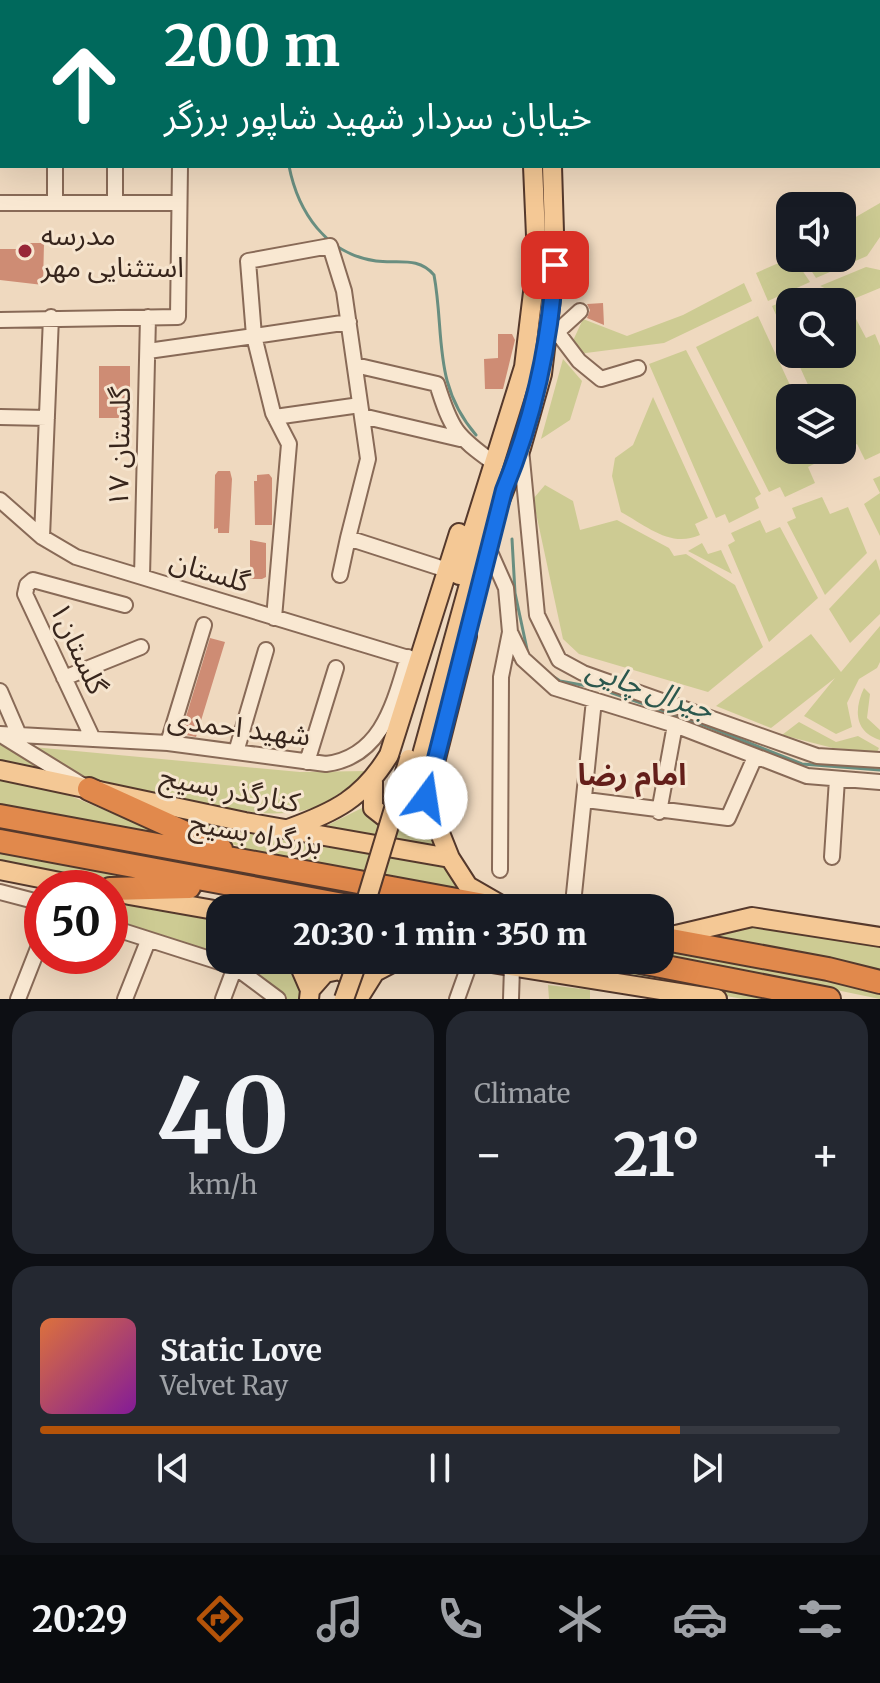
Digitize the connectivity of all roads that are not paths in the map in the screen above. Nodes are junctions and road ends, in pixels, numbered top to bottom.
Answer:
1 (55, 168) edge
2 (115, 168) edge
3 (180, 168) edge
4 (533, 168) edge
5 (552, 168) edge
6 (0, 203) edge
7 (55, 203) junction
8 (115, 203) junction
9 (179, 203) junction
10 (580, 311) dead end
11 (51, 317) junction
12 (148, 317) junction
13 (0, 320) edge
14 (349, 322) junction
15 (553, 332) junction
16 (254, 336) junction
17 (148, 351) junction
18 (355, 365) junction
19 (638, 368) dead end
20 (361, 411) junction
21 (0, 417) edge
22 (275, 417) junction
23 (47, 418) junction
24 (460, 439) junction
25 (521, 448) junction
26 (494, 463) junction
27 (0, 500) edge
28 (42, 537) junction
29 (348, 538) junction
30 (477, 555) junction
31 (447, 570) junction
32 (340, 575) dead end
33 (142, 577) junction
34 (125, 605) dead end
35 (274, 618) junction
36 (204, 625) dead end
37 (510, 632) junction
38 (141, 647) dead end
39 (266, 650) dead end
40 (414, 659) junction
41 (336, 668) dead end
42 (64, 678) junction
43 (0, 691) edge
44 (594, 700) junction
45 (675, 725) junction
46 (0, 734) edge
47 (19, 735) junction
48 (93, 739) junction
49 (168, 743) junction
50 (236, 752) junction
51 (755, 757) junction
52 (880, 760) edge
53 (414, 761) junction
54 (307, 762) junction
55 (0, 770) edge
56 (837, 779) junction
57 (373, 782) junction
58 (880, 782) edge
59 (89, 789) junction
60 (426, 798) junction
61 (586, 800) junction
62 (659, 812) junction
63 (0, 816) edge
64 (287, 829) junction
65 (0, 841) edge
66 (832, 857) dead end
67 (450, 858) junction
68 (248, 862) junction
69 (500, 870) dead end
70 (0, 871) edge
71 (24, 876) edge
72 (235, 886) junction
73 (128, 889) edge
74 (0, 892) edge
75 (128, 893) edge
76 (281, 894) edge
77 (367, 894) edge
78 (379, 894) edge
79 (425, 894) edge
80 (481, 894) edge
81 (574, 894) dead end
82 (24, 898) edge
83 (206, 908) edge
84 (128, 934) edge
85 (674, 935) edge
86 (880, 937) edge
87 (674, 940) edge
88 (148, 941) junction
89 (206, 958) edge
90 (674, 969) edge
91 (28, 974) edge
92 (232, 974) edge
93 (244, 974) edge
94 (302, 974) edge
95 (342, 974) edge
96 (356, 974) edge
97 (373, 974) edge
98 (467, 974) edge
99 (512, 974) edge
100 (554, 974) edge
101 (880, 982) edge
102 (310, 995) edge
103 (696, 998) edge
104 (18, 999) edge
105 (125, 999) edge
106 (223, 999) edge
107 (278, 999) edge
108 (334, 999) edge
109 (353, 999) edge
110 (457, 999) edge
111 (511, 999) edge
112 (717, 999) edge
113 (829, 999) edge

1 - 7 street
2 - 8 street
3 - 9 street
4 - 26 main road
5 - 15 main road
6 - 7 street
7 - 8 street
8 - 9 street
9 - 12 street
10 - 15 street
11 - 12 street
11 - 13 street
11 - 23 street
12 - 17 street, گلستان ۱۷
14 - 16 street
14 - 16 street
14 - 18 street
15 - 19 street
15 - 25 main road
16 - 17 street
16 - 22 street
17 - 33 street, گلستان ۱۷
18 - 20 street
18 - 24 street
20 - 22 street
20 - 24 street
20 - 29 street
21 - 23 street
22 - 35 street
23 - 28 street
24 - 26 street
25 - 30 main road
25 - 52 street
26 - 30 main road
26 - 31 main road
27 - 28 street, گلستان
28 - 33 street, گلستان
29 - 31 street
29 - 32 street
30 - 37 street
30 - 53 main road
30 - 60 main road
31 - 40 main road
33 - 35 street, گلستان
34 - 42 street, گلستان۱
35 - 40 street, گلستان
36 - 49 street
37 - 44 street
37 - 69 street
38 - 42 street
39 - 50 street
40 - 54 street, شهید احمدی
40 - 57 main road
41 - 54 street
42 - 48 street, گلستان۱
43 - 47 street
44 - 45 street
44 - 61 street
45 - 51 street
45 - 62 street
46 - 47 street, شهید احمدی
46 - 59 street
47 - 48 street, شهید احمدی
48 - 49 street, شهید احمدی
49 - 50 street, شهید احمدی
50 - 54 street, شهید احمدی
51 - 56 street
51 - 62 street
53 - 77 main road, bridge
53 - 78 main road
55 - 59 main road, کنارگذر بسیج
56 - 58 street
56 - 66 street
57 - 60 main road
57 - 64 main road
59 - 64 main road, کنارگذر بسیج
59 - 68 highway
60 - 67 main road
61 - 62 street
61 - 81 street
63 - 68 highway, بزرگراه بسیج
64 - 67 main road, کنارگذر بسیج
65 - 72 highway, بزرگراه بسیج
67 - 80 main road
68 - 79 highway, بزرگراه بسیج
70 - 71 main road
72 - 73 highway
72 - 76 highway, بزرگراه بسیج
74 - 82 street
75 - 83 main road
84 - 88 street
85 - 86 main road
87 - 101 highway
88 - 89 street
88 - 105 street
90 - 113 highway
91 - 104 street
92 - 106 street
93 - 107 street
94 - 102 main road
95 - 108 main road
96 - 109 main road, bridge
97 - 109 main road
98 - 110 street
99 - 111 street
100 - 103 main road
102 - 109 main road
103 - 112 main road

